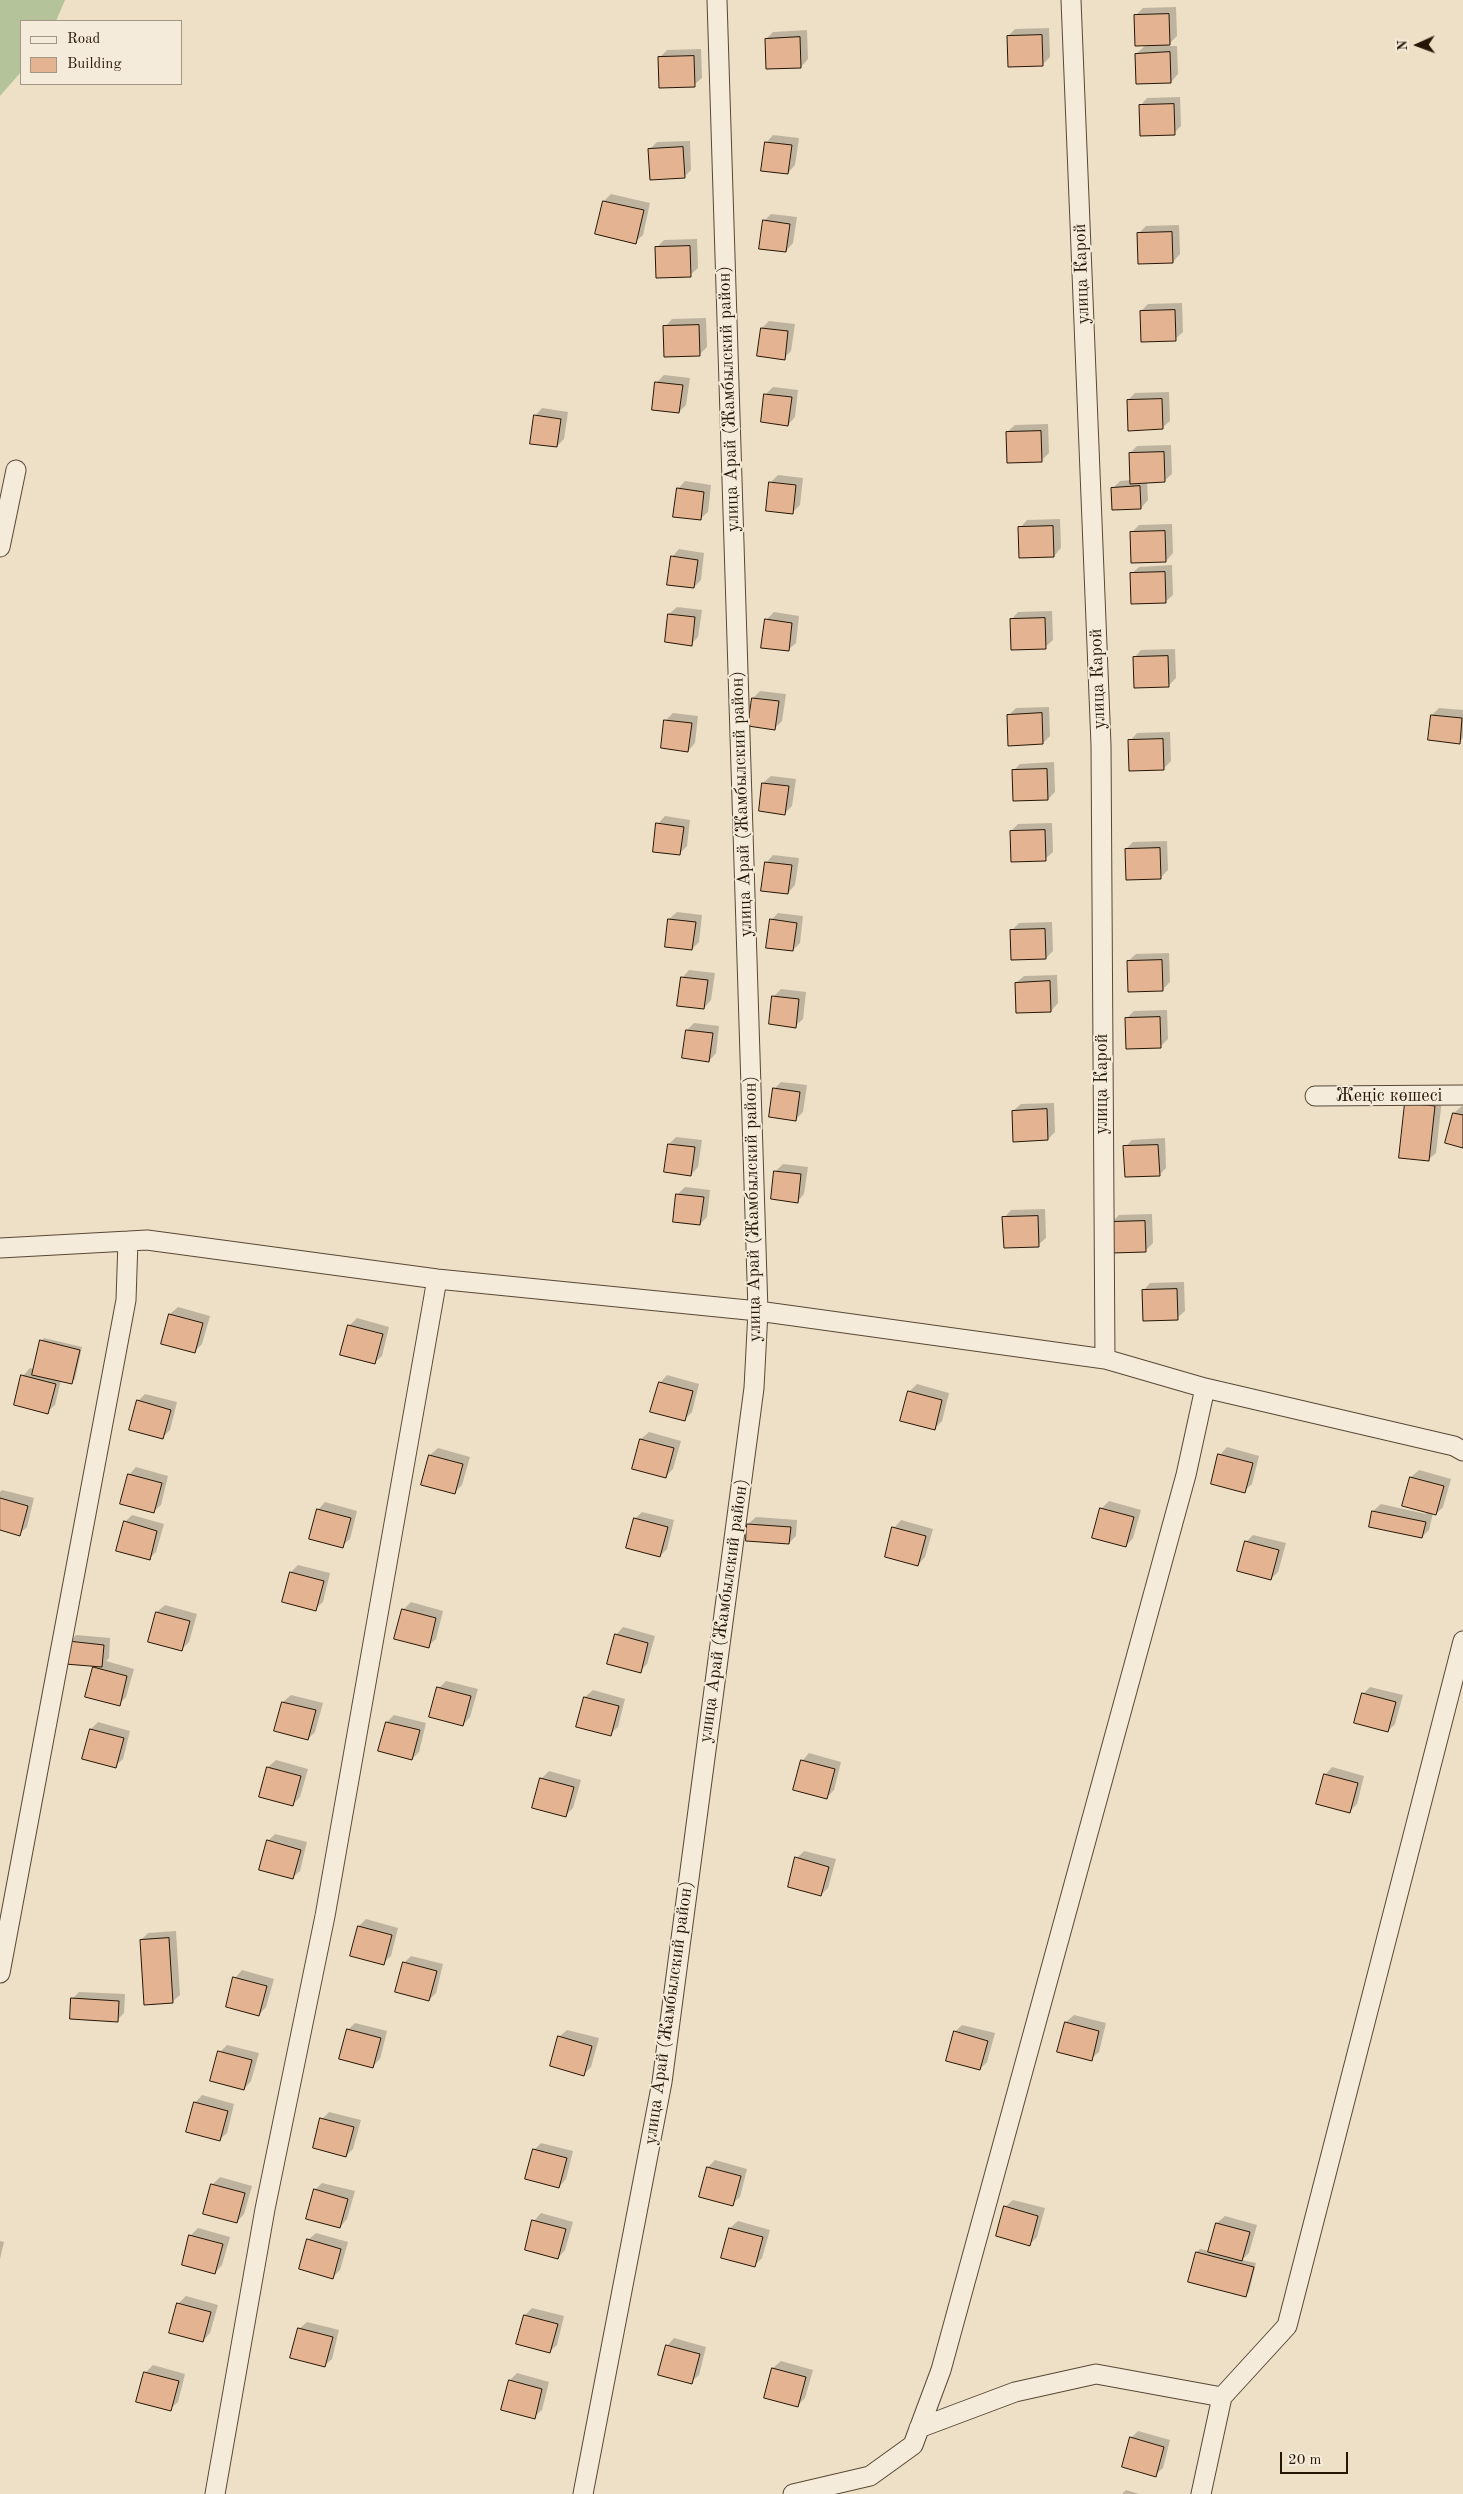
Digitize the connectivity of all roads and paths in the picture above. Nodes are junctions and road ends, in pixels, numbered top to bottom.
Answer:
1 (717, 0) edge
2 (1071, 0) edge
3 (16, 470) dead end
4 (0, 547) edge
5 (1463, 1095) edge
6 (1315, 1096) dead end
7 (128, 1241) junction
8 (0, 1248) edge
9 (436, 1279) junction
10 (758, 1311) junction
11 (1105, 1359) junction
12 (1205, 1388) junction
13 (1463, 1452) edge
14 (1463, 1642) edge
15 (0, 1973) edge
16 (1222, 2398) junction
17 (919, 2428) junction
18 (215, 2494) edge
19 (582, 2494) edge
20 (794, 2494) edge
21 (1200, 2494) edge

1 - 10 street, улица Арай (Жамбылский район)
2 - 11 street, улица Карой
3 - 4 street
5 - 6 street, Жеңіс көшесі
7 - 8 street
7 - 9 street
7 - 15 street
9 - 10 street
9 - 18 street
10 - 11 street
10 - 19 street, улица Арай (Жамбылский район)
11 - 12 street
12 - 13 street
12 - 17 street
14 - 16 street
16 - 17 street
16 - 21 street
17 - 20 street

